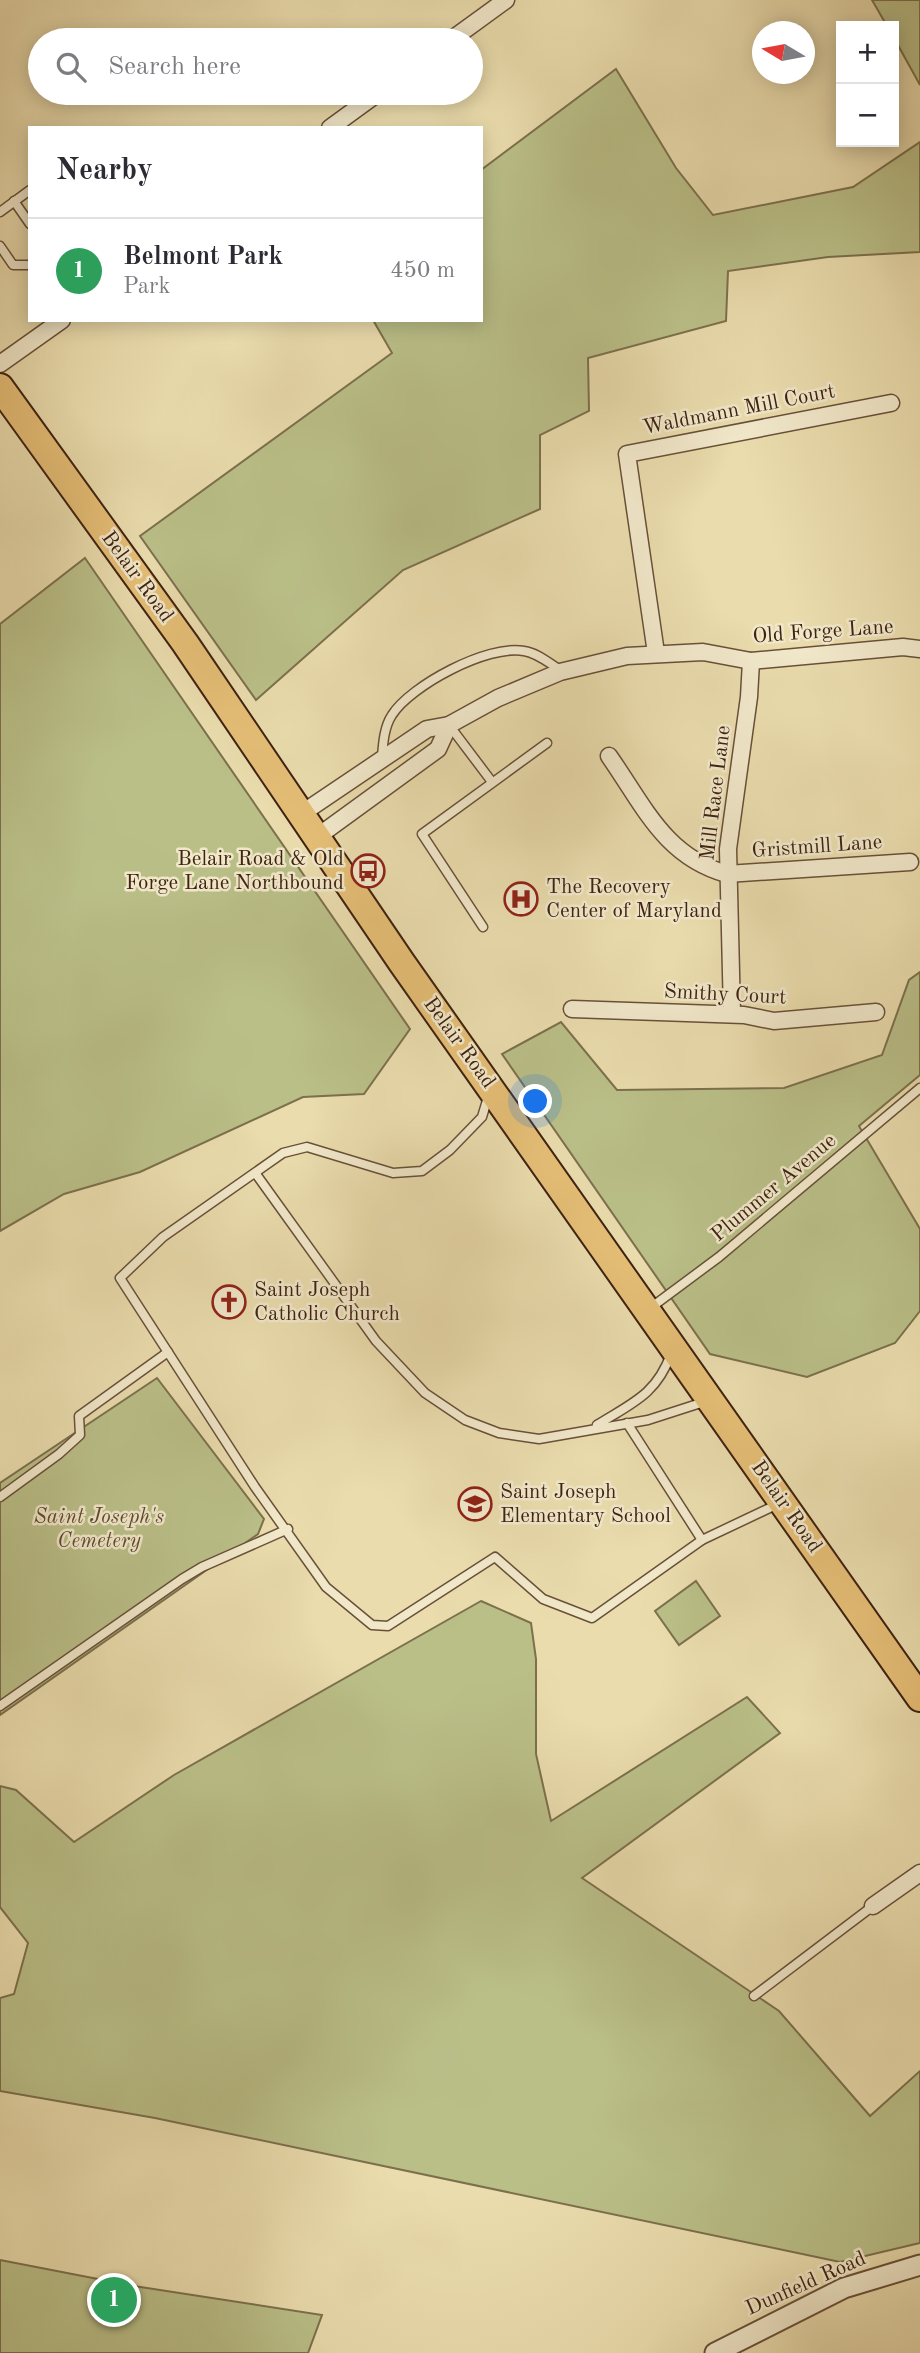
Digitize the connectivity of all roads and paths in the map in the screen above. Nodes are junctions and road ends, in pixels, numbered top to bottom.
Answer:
1 (506, 0) edge
2 (468, 28) edge
3 (362, 105) edge
4 (333, 126) edge
5 (28, 191) edge
6 (13, 201) junction
7 (0, 212) edge
8 (28, 221) edge
9 (0, 246) edge
10 (28, 265) edge
11 (59, 322) edge
12 (0, 364) edge
13 (0, 387) edge
14 (891, 403) dead end
15 (920, 649) edge
16 (656, 653) junction
17 (751, 662) junction
18 (562, 671) junction
19 (449, 725) junction
20 (547, 743) dead end
21 (609, 756) dead end
22 (382, 760) junction
23 (492, 782) junction
24 (301, 814) junction
25 (317, 837) junction
26 (909, 862) dead end
27 (727, 874) junction
28 (483, 927) dead end
29 (572, 1009) dead end
30 (876, 1012) dead end
31 (732, 1014) junction
32 (491, 1087) junction
33 (920, 1088) edge
34 (256, 1174) junction
35 (647, 1310) junction
36 (673, 1348) junction
37 (168, 1352) junction
38 (710, 1400) junction
39 (627, 1423) junction
40 (593, 1427) junction
41 (0, 1497) edge
42 (783, 1502) junction
43 (288, 1529) junction
44 (702, 1540) junction
45 (920, 1698) edge
46 (0, 1706) edge
47 (920, 1874) edge
48 (873, 1906) joint
49 (754, 1996) dead end
50 (920, 2265) edge
51 (715, 2353) edge

1 - 2 street
3 - 4 street
5 - 6 lane
6 - 7 lane
6 - 8 lane
9 - 10 lane
11 - 12 street
13 - 24 highway, Belair Road
14 - 16 street, Waldmann Mill Court
15 - 17 street, Old Forge Lane
16 - 17 street, Old Forge Lane
16 - 18 street, Old Forge Lane
17 - 27 street, Mill Race Lane
18 - 19 street, Old Forge Lane
18 - 22 lane
19 - 22 street, Old Forge Lane
19 - 23 lane
19 - 25 street, Old Forge Lane
20 - 23 lane
21 - 27 street
22 - 24 street, Old Forge Lane
23 - 28 lane
24 - 25 highway, Belair Road
25 - 32 highway, Belair Road
26 - 27 street, Gristmill Lane
27 - 31 street, Mill Race Lane
29 - 31 street, Smithy Court
30 - 31 street, Smithy Court
32 - 34 lane
32 - 35 highway, Belair Road
33 - 35 lane, Plummer Avenue
34 - 37 lane
34 - 40 lane
35 - 36 highway, Belair Road
36 - 38 highway, Belair Road
36 - 40 lane
37 - 41 lane
37 - 43 lane
38 - 39 lane
38 - 42 highway, Belair Road
39 - 40 lane
39 - 44 lane
42 - 44 lane
42 - 45 highway, Belair Road
43 - 44 lane
43 - 46 lane
47 - 48 street
48 - 49 lane
50 - 51 street, Dunfield Road

